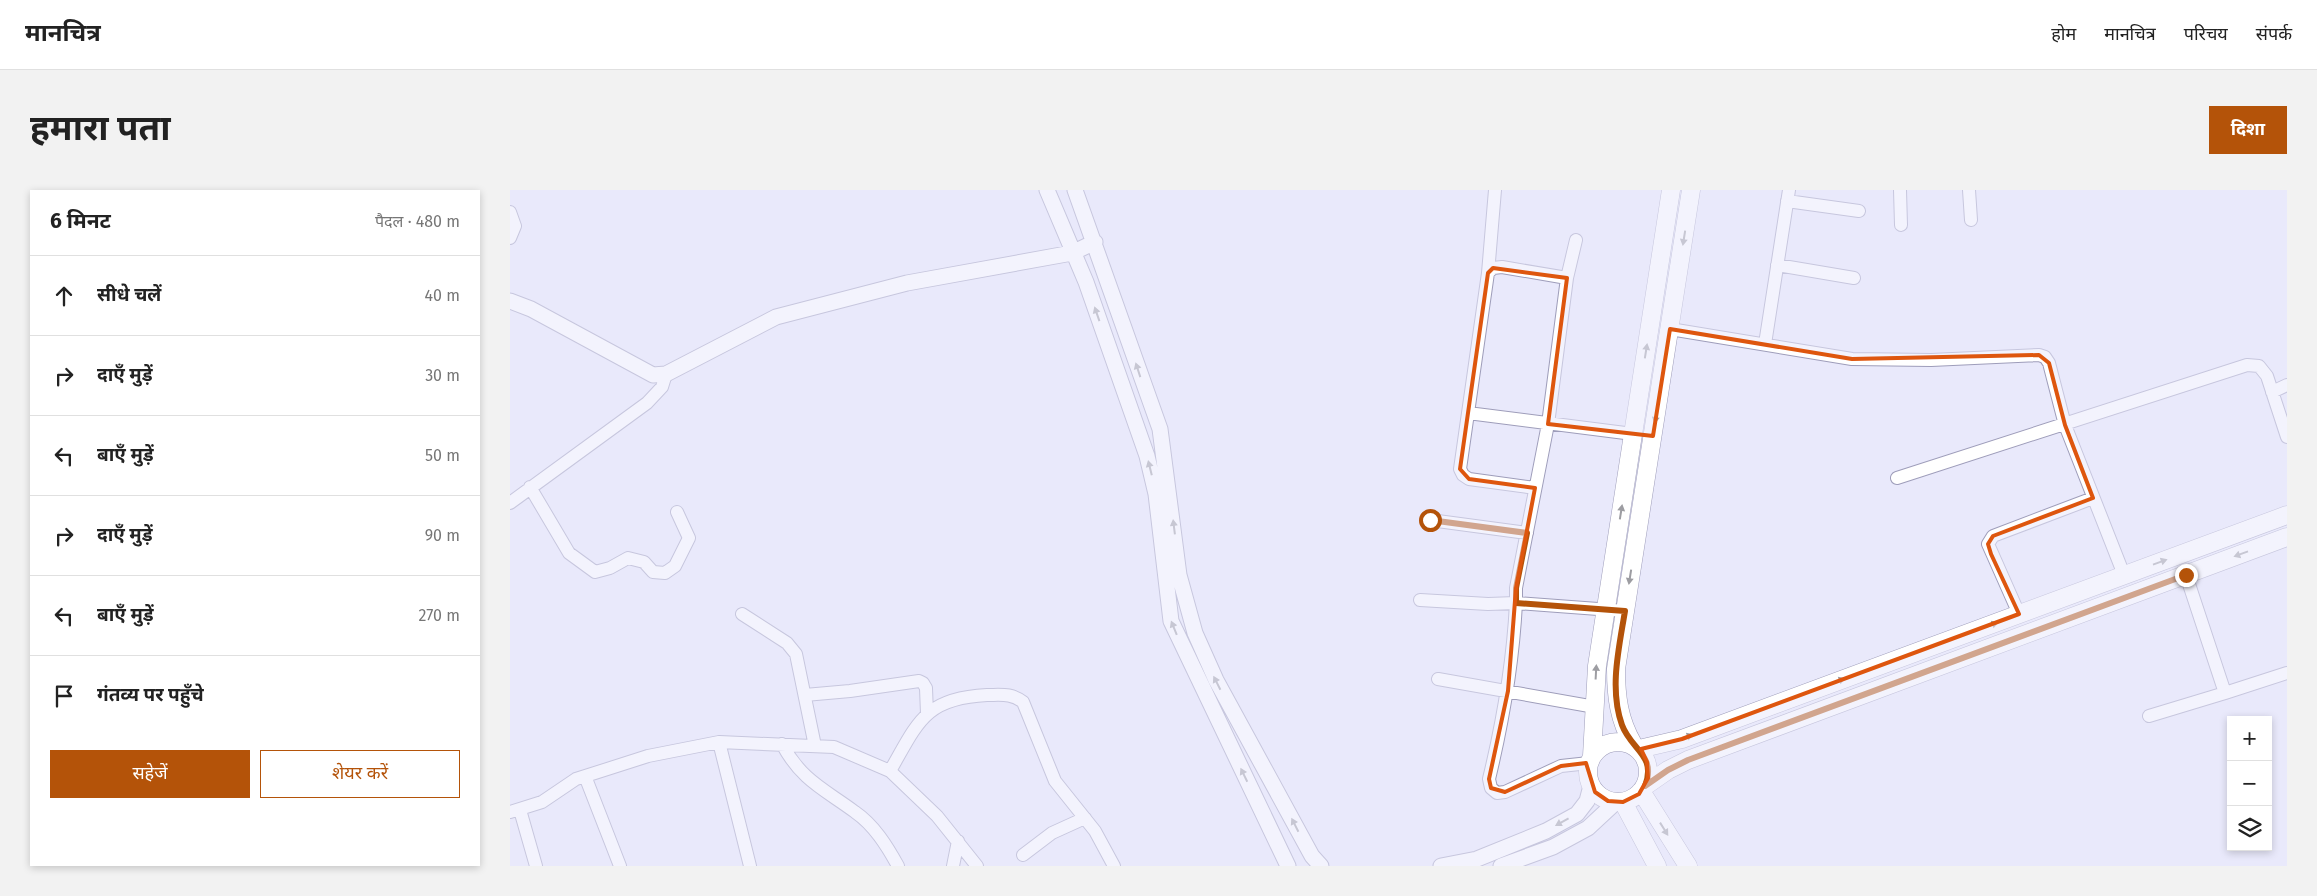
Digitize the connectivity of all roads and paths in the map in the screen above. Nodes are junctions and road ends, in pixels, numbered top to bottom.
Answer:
1 (1046, 190) edge
2 (1076, 190) edge
3 (1495, 190) edge
4 (1671, 190) edge
5 (1691, 190) edge
6 (1900, 190) edge
7 (1969, 190) edge
8 (1788, 195) edge
9 (1859, 211) dead end
10 (510, 212) edge
11 (1971, 220) dead end
12 (1901, 225) dead end
13 (510, 238) edge
14 (1576, 240) dead end
15 (1095, 242) junction
16 (1072, 253) junction
17 (1777, 265) junction
18 (1488, 273) junction
19 (1567, 278) junction
20 (1854, 278) dead end
21 (510, 301) edge
22 (1670, 328) junction
23 (1765, 344) junction
24 (666, 374) junction
25 (2287, 385) edge
26 (2272, 392) junction
27 (1468, 413) junction
28 (1548, 424) junction
29 (2065, 425) junction
30 (1633, 434) junction
31 (2287, 437) edge
32 (1896, 478) dead end
33 (530, 487) junction
34 (1535, 488) junction
35 (2094, 498) junction
36 (510, 503) edge
37 (677, 512) dead end
38 (2287, 515) edge
39 (1430, 520) dead end
40 (1527, 533) junction
41 (2287, 537) edge
42 (2186, 575) junction
43 (2124, 576) junction
44 (1420, 600) dead end
45 (1516, 603) junction
46 (1606, 610) junction
47 (1625, 611) junction
48 (742, 614) dead end
49 (2019, 614) junction
50 (2287, 673) edge
51 (1438, 679) dead end
52 (1508, 691) junction
53 (2225, 693) junction
54 (805, 695) junction
55 (1595, 707) junction
56 (927, 714) junction
57 (2149, 716) dead end
58 (719, 742) junction
59 (782, 744) junction
60 (815, 746) junction
61 (1636, 747) junction
62 (1590, 760) junction
63 (890, 771) junction
64 (586, 776) junction
65 (1591, 786) junction
66 (1643, 789) junction
67 (1619, 802) junction
68 (515, 811) edge
69 (1085, 818) junction
70 (958, 841) junction
71 (1023, 855) dead end
72 (536, 866) edge
73 (620, 866) edge
74 (750, 866) edge
75 (898, 866) edge
76 (953, 866) edge
77 (977, 866) edge
78 (1114, 866) edge
79 (1288, 866) edge
80 (1321, 866) edge
81 (1441, 866) edge
82 (1501, 866) edge
83 (1657, 866) edge
84 (1688, 866) edge

1 - 16 street
2 - 15 street
3 - 18 street
30 -> 4 main road
5 -> 22 main road
6 - 12 street
7 - 11 street
8 - 9 street
8 - 17 street
10 - 13 street
14 - 19 street
15 - 16 street
80 -> 15 street
16 - 24 street
79 -> 16 street
17 - 20 street
17 - 23 street
18 - 19 street
18 - 27 street
19 - 28 street
21 - 24 street
22 - 23 street
22 -> 47 main road
23 - 29 street
24 - 33 street
25 - 26 street
26 - 29 street
26 - 31 street
27 - 28 street
27 - 34 street
28 - 30 street
28 - 34 street
29 - 32 street
29 - 35 street
46 -> 30 main road
33 - 36 street
33 - 37 street
34 - 40 street
35 - 43 street
35 - 49 street
43 -> 38 main road
39 - 40 street
40 - 45 street
41 -> 42 main road
42 - 53 street
42 - 66 main road
43 - 49 main road
44 - 45 street
45 - 46 street
45 - 52 street
46 - 47 street
55 -> 46 main road
47 - 61 main road
48 - 54 street
61 -> 49 main road
50 - 53 street
51 - 52 street
52 - 55 street
52 - 62 street
53 - 57 street
54 - 56 street
54 - 60 street
55 - 62 main road
56 - 63 street
56 - 69 street
58 - 59 street
58 - 64 street
58 - 74 street
59 - 60 street
59 - 75 street
60 - 63 street
61 - 62 main road
61 - 66 main road
62 - 65 main road
63 - 70 street
64 - 68 street
64 - 73 street
65 - 67 main road
65 -> 81 street
66 - 67 main road
66 -> 84 main road
67 - 82 street
67 - 83 main road
68 - 72 street
69 - 71 street
69 - 78 street
70 - 76 street
70 - 77 street

